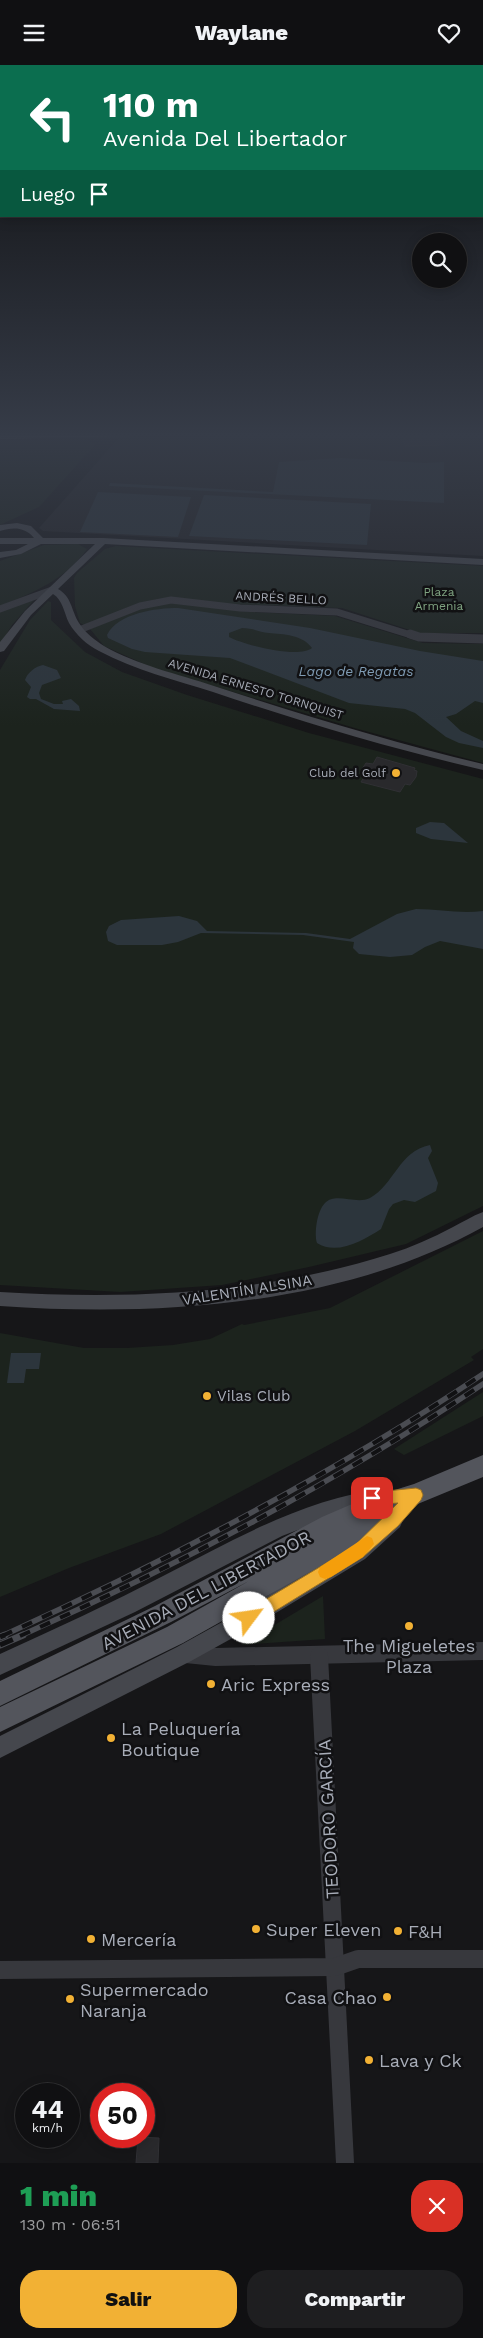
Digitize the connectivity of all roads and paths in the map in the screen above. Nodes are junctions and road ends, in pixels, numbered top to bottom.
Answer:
1 (29, 530) edge
2 (39, 540) junction
3 (0, 541) edge
4 (103, 541) junction
5 (14, 553) junction
6 (0, 555) edge
7 (0, 560) edge
8 (483, 562) edge
9 (52, 590) junction
10 (0, 609) edge
11 (79, 630) junction
12 (483, 639) edge
13 (0, 649) edge
14 (483, 767) edge
15 (483, 1219) edge
16 (0, 1299) edge
17 (483, 1466) edge
18 (416, 1495) junction
19 (483, 1651) edge
20 (184, 1654) junction
21 (319, 1656) junction
22 (0, 1665) edge
23 (0, 1694) edge
24 (0, 1719) edge
25 (0, 1747) edge
26 (483, 1959) edge
27 (336, 1967) junction
28 (0, 1970) edge
29 (345, 2163) edge

1 - 2 main road
2 - 3 main road
2 - 4 main road
2 - 5 main road
4 - 8 main road
4 - 9 main road
5 - 6 main road
5 - 7 main road
9 - 10 street
9 - 11 main road, AVENIDA ERNESTO TORNQUIST
9 - 13 main road
11 - 12 street, ANDRÉS BELLO
11 - 14 main road, AVENIDA ERNESTO TORNQUIST
15 - 16 main road, VALENTÍN ALSINA
17 - 18 main road, AVENIDA DEL LIBERTADOR
18 - 20 main road, AVENIDA DEL LIBERTADOR
18 - 22 main road, AVENIDA DEL LIBERTADOR
18 - 23 main road, AVENIDA DEL LIBERTADOR
18 - 24 main road, AVENIDA DEL LIBERTADOR
19 - 21 street
20 - 21 street
20 - 25 main road, AVENIDA DEL LIBERTADOR
21 - 27 street, TEODORO GARCÍA
26 - 27 street
27 - 28 street
27 - 29 street, TEODORO GARCÍA

